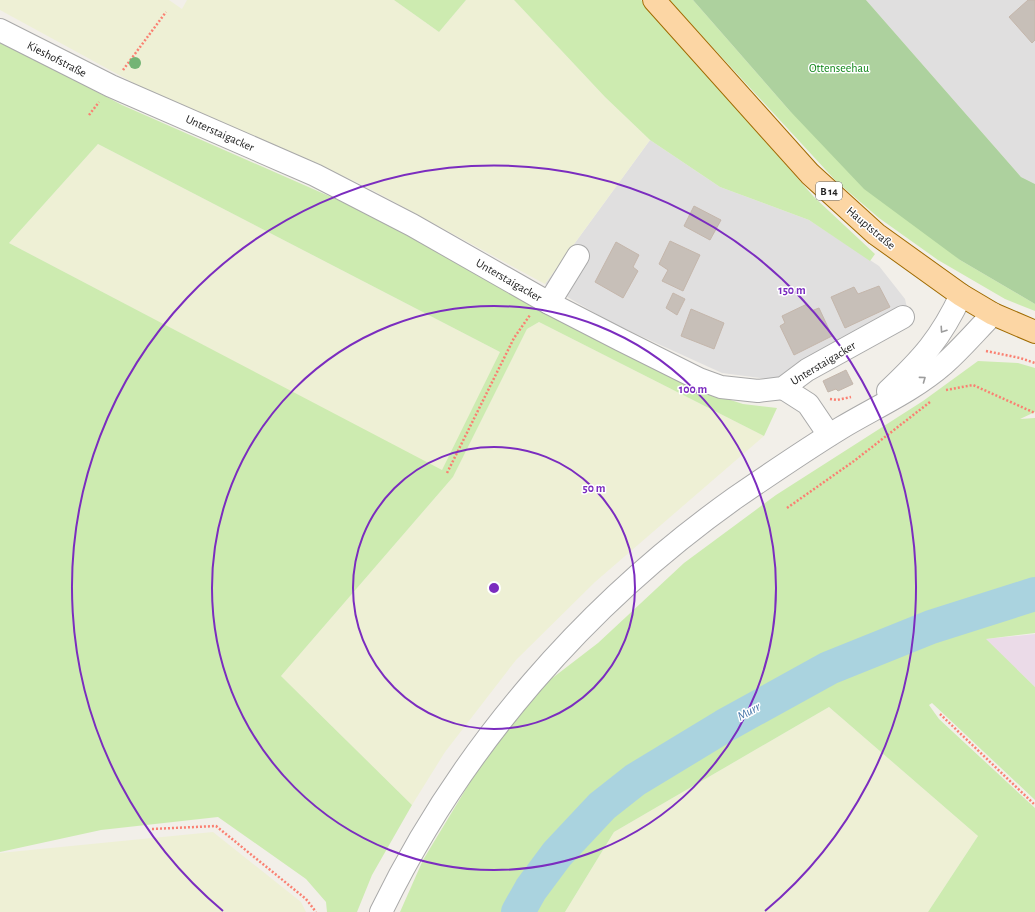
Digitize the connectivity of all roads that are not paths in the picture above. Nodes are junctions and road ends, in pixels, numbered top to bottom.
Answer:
1 (654, 0) edge
2 (0, 30) edge
3 (113, 87) joint
4 (578, 256) dead end
5 (961, 295) junction
6 (549, 302) junction
7 (993, 314) junction
8 (903, 317) dead end
9 (1035, 332) edge
10 (782, 388) junction
11 (835, 432) junction
12 (381, 912) edge

1 - 5 main road, Hauptstraße / B 14
2 - 3 street, Kieshofstraße
3 - 6 street, Unterstaigacker
4 - 6 street
5 - 7 main road, Hauptstraße / B 14
5 -> 11 street
6 - 10 street, Unterstaigacker
7 - 9 main road, Hauptstraße / B 14
11 -> 7 street
8 - 10 street, Unterstaigacker
10 - 11 street
11 - 12 street

